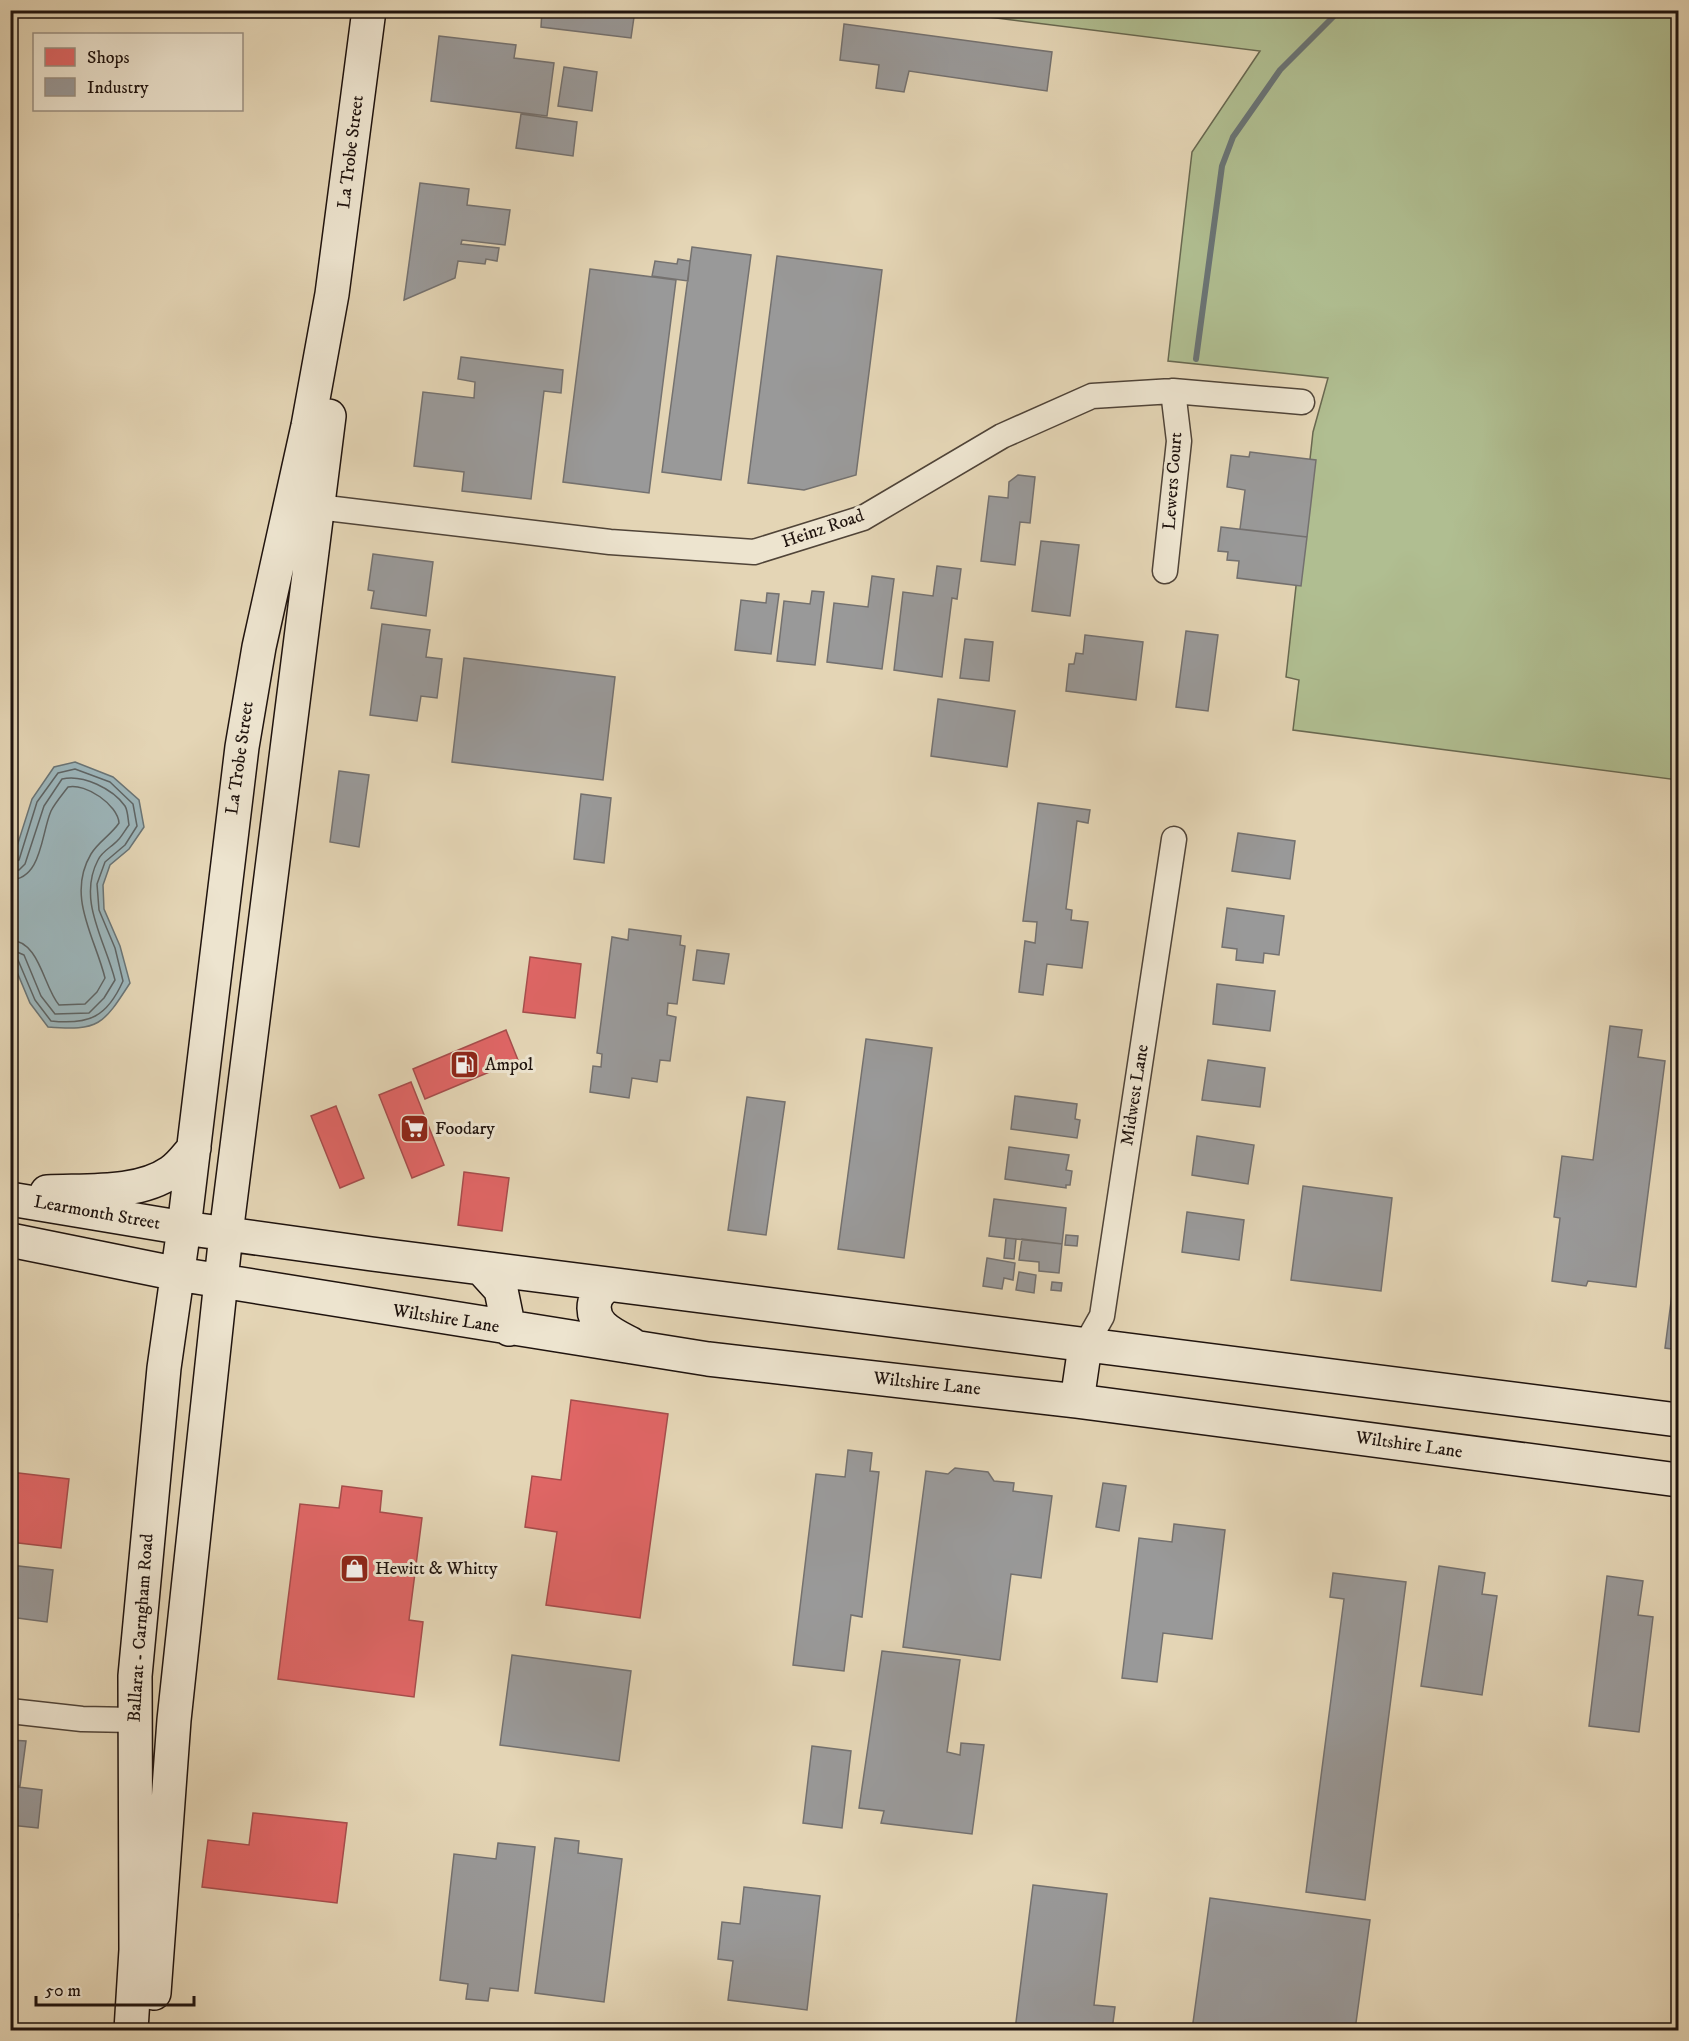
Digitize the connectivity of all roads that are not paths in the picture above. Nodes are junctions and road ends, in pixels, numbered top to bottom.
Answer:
1 (369, 10) edge
2 (332, 294) junction
3 (1173, 391) junction
4 (1302, 402) dead end
5 (318, 507) junction
6 (1165, 571) dead end
7 (256, 662) junction
8 (1174, 839) dead end
9 (254, 891) junction
10 (212, 990) junction
11 (194, 1148) junction
12 (10, 1194) edge
13 (10, 1199) edge
14 (184, 1228) junction
15 (226, 1234) junction
16 (10, 1240) edge
17 (481, 1268) junction
18 (178, 1274) junction
19 (221, 1280) junction
20 (610, 1285) junction
21 (509, 1329) junction
22 (1084, 1346) junction
23 (638, 1348) junction
24 (1077, 1401) junction
25 (1678, 1420) edge
26 (1678, 1480) edge
27 (10, 1711) edge
28 (133, 1720) junction
29 (174, 1720) junction
30 (131, 2031) edge
31 (149, 2031) edge

1 - 2 main road, La Trobe Street
2 - 5 main road, La Trobe Street
2 - 7 main road, La Trobe Street
3 - 4 street, Heinz Road
3 - 5 street, Heinz Road
3 - 6 street, Lewers Court
5 - 7 main road
5 - 9 main road, La Trobe Street
7 - 10 main road, La Trobe Street
8 - 22 street, Midwest Lane
9 - 10 main road
9 - 15 main road, La Trobe Street
10 - 11 main road, La Trobe Street
11 - 12 main road
11 - 14 main road, La Trobe Street
13 - 14 main road, Learmonth Street
14 - 15 main road
14 - 18 main road, Ballarat - Carngham Road
15 - 17 main road
15 - 19 main road
16 - 18 main road
17 - 20 main road
17 - 21 main road
18 - 19 main road, Wiltshire Lane
18 - 28 main road, Ballarat - Carngham Road
19 - 21 main road, Wiltshire Lane
19 - 29 main road
20 - 22 main road
20 - 23 main road
21 - 23 main road, Wiltshire Lane
22 - 24 main road
22 - 25 main road
23 - 24 main road, Wiltshire Lane
24 - 26 main road, Wiltshire Lane
27 - 28 street
28 - 29 main road
28 - 30 main road, Ballarat - Carngham Road
29 - 31 main road

